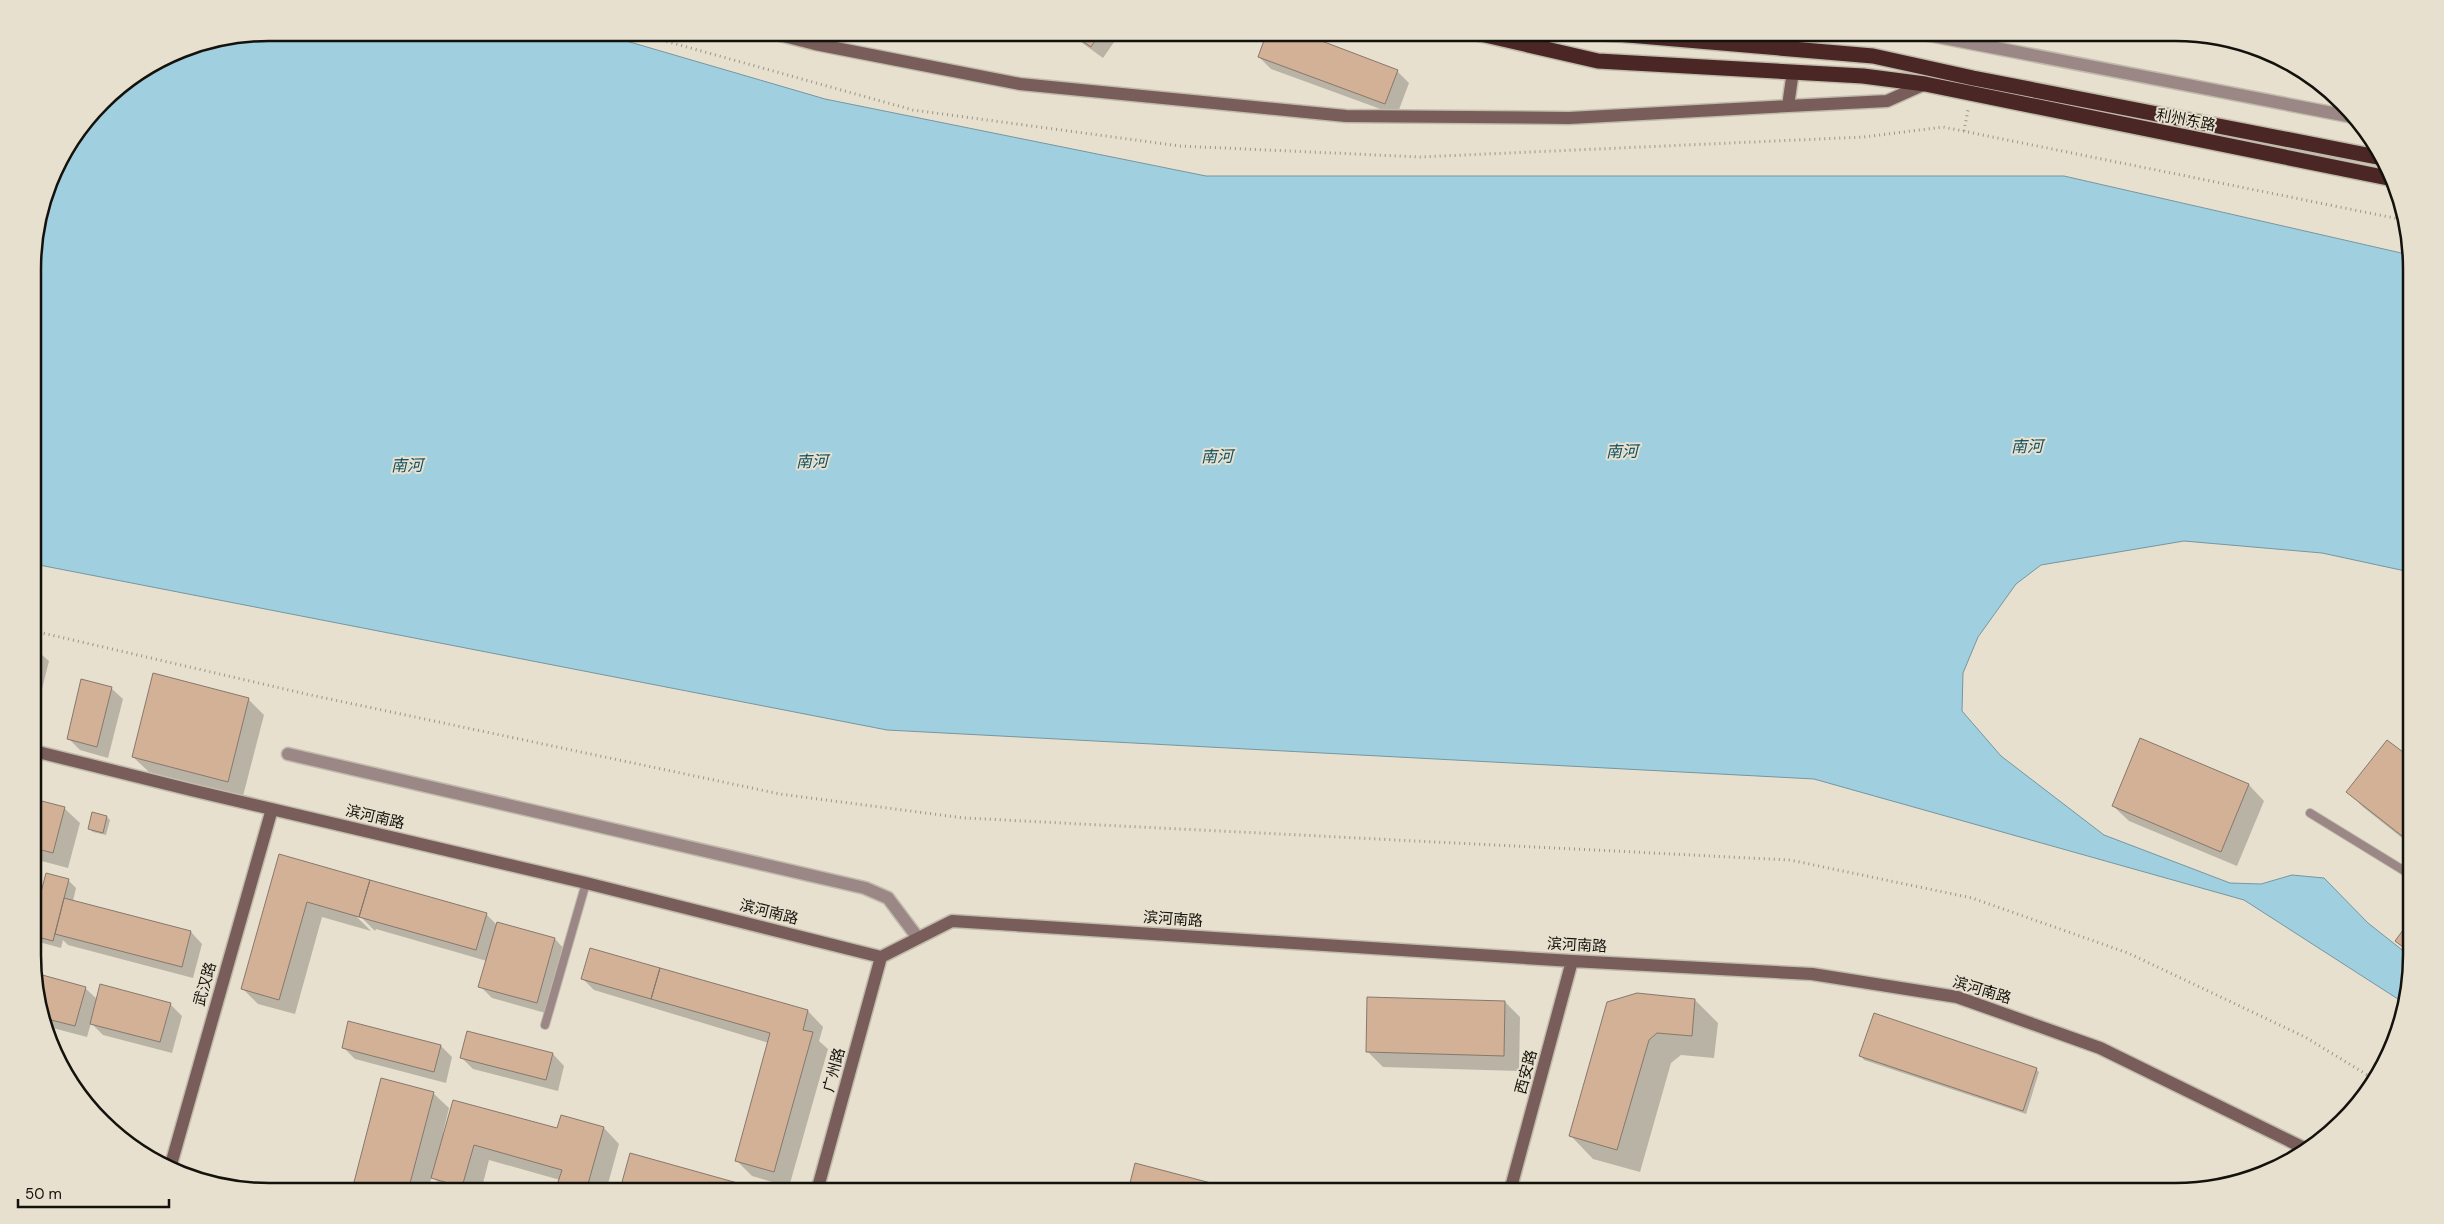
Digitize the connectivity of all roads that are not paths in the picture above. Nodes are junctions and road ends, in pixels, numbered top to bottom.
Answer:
1 (803, 41) edge
2 (1511, 41) edge
3 (1697, 41) edge
4 (1960, 41) edge
5 (1793, 71) junction
6 (1925, 84) junction
7 (1788, 106) junction
8 (2342, 115) edge
9 (2373, 156) edge
10 (2383, 177) edge
11 (41, 753) edge
12 (288, 754) dead end
13 (272, 809) junction
14 (2310, 813) dead end
15 (2403, 870) edge
16 (586, 883) junction
17 (918, 938) junction
18 (881, 957) junction
19 (1572, 961) junction
20 (545, 1025) dead end
21 (2299, 1145) edge
22 (172, 1160) edge
23 (819, 1183) edge
24 (1512, 1183) edge

1 - 7 main road
2 - 5 highway, 利州东路
3 - 9 highway, 利州东路
4 - 8 street
5 - 6 highway, 利州东路
5 - 7 main road
6 - 7 main road
6 - 10 highway, 利州东路
11 - 13 main road, 滨河南路
12 - 17 street
13 - 16 main road, 滨河南路
13 - 22 main road, 武汉路
14 - 15 lane
16 - 18 main road, 滨河南路
16 - 20 lane
17 - 18 main road, 滨河南路
17 - 19 main road, 滨河南路
18 - 23 main road, 广州路
19 - 21 main road, 滨河南路
19 - 24 main road, 西安路

